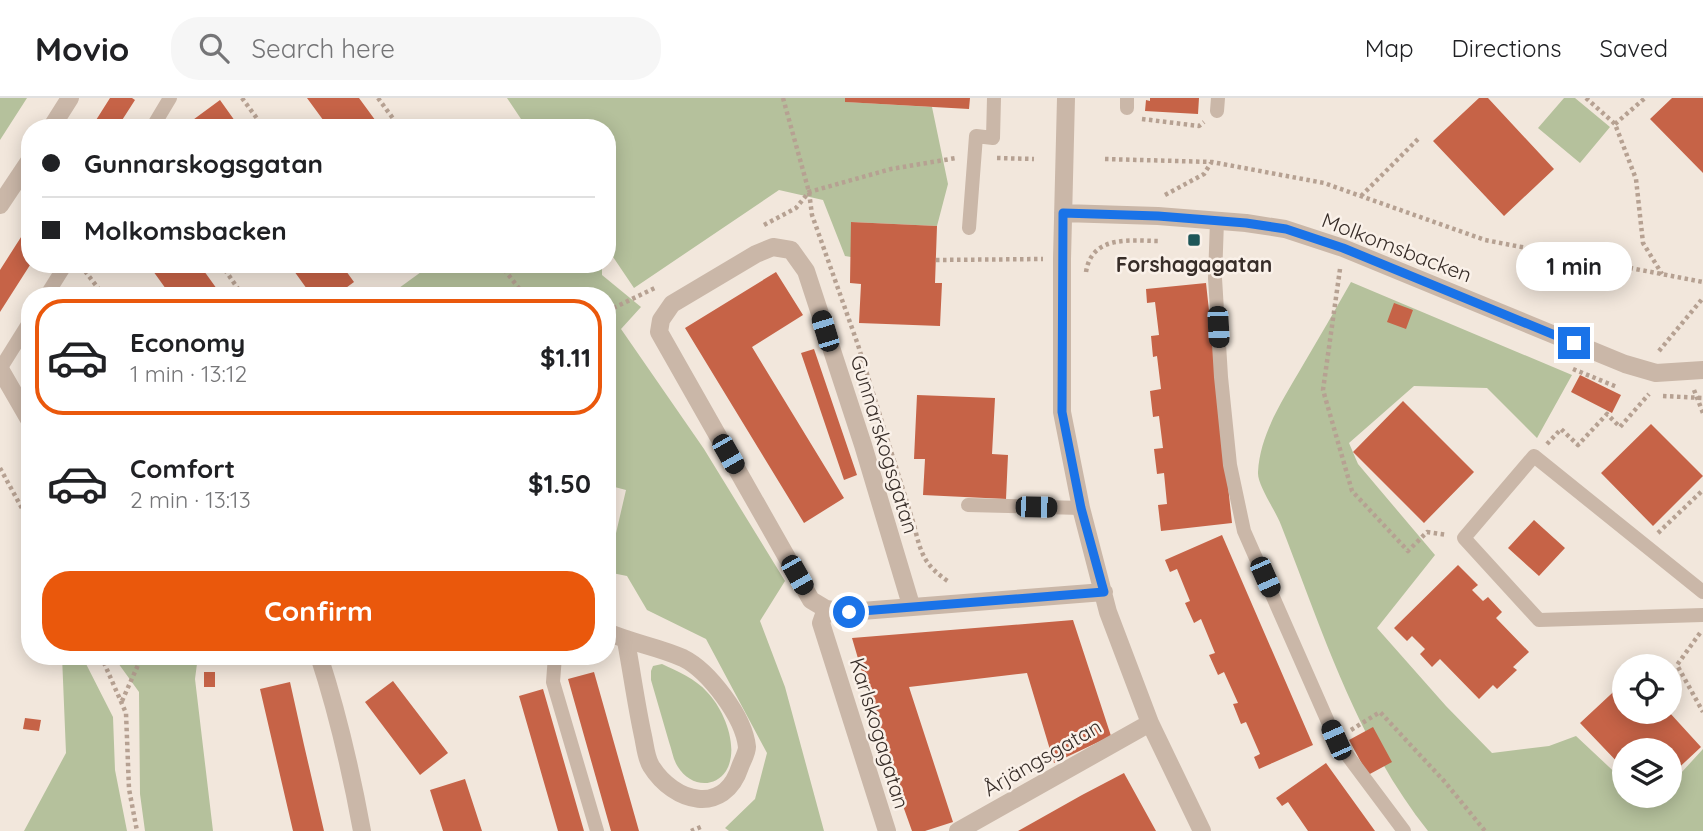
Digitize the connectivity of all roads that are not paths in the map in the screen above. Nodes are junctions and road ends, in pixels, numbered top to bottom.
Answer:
1 (70, 98) edge
2 (170, 98) edge
3 (994, 98) edge
4 (1066, 98) edge
5 (57, 119) edge
6 (157, 119) edge
7 (21, 174) edge
8 (0, 205) edge
9 (1063, 213) junction
10 (1217, 221) junction
11 (969, 228) dead end
12 (21, 335) edge
13 (0, 369) edge
14 (1703, 370) edge
15 (21, 405) edge
16 (968, 505) dead end
17 (1081, 508) junction
18 (1104, 592) junction
19 (1703, 592) edge
20 (911, 606) junction
21 (826, 609) junction
22 (1703, 615) edge
23 (616, 636) edge
24 (626, 641) junction
25 (322, 665) edge
26 (554, 665) edge
27 (1150, 723) junction
28 (362, 831) edge
29 (597, 831) edge
30 (887, 831) edge
31 (958, 831) edge
32 (1202, 831) edge
33 (1404, 831) edge

1 - 5 street
2 - 6 lane
3 - 11 lane
4 - 9 street
7 - 8 street
9 - 10 street, Molkomsbacken
9 - 17 street
10 - 14 street, Molkomsbacken
10 - 33 lane
12 - 13 lane
13 - 15 street
16 - 17 lane
17 - 18 street
18 - 20 street
18 - 27 street
19 - 22 lane
20 - 21 street
20 - 21 street, Gunnarskogsgatan
21 - 30 street, Karlskogagatan
23 - 24 street
24 - 24 street
25 - 28 street
26 - 29 lane
27 - 31 street, Årjängsgatan
27 - 32 street

